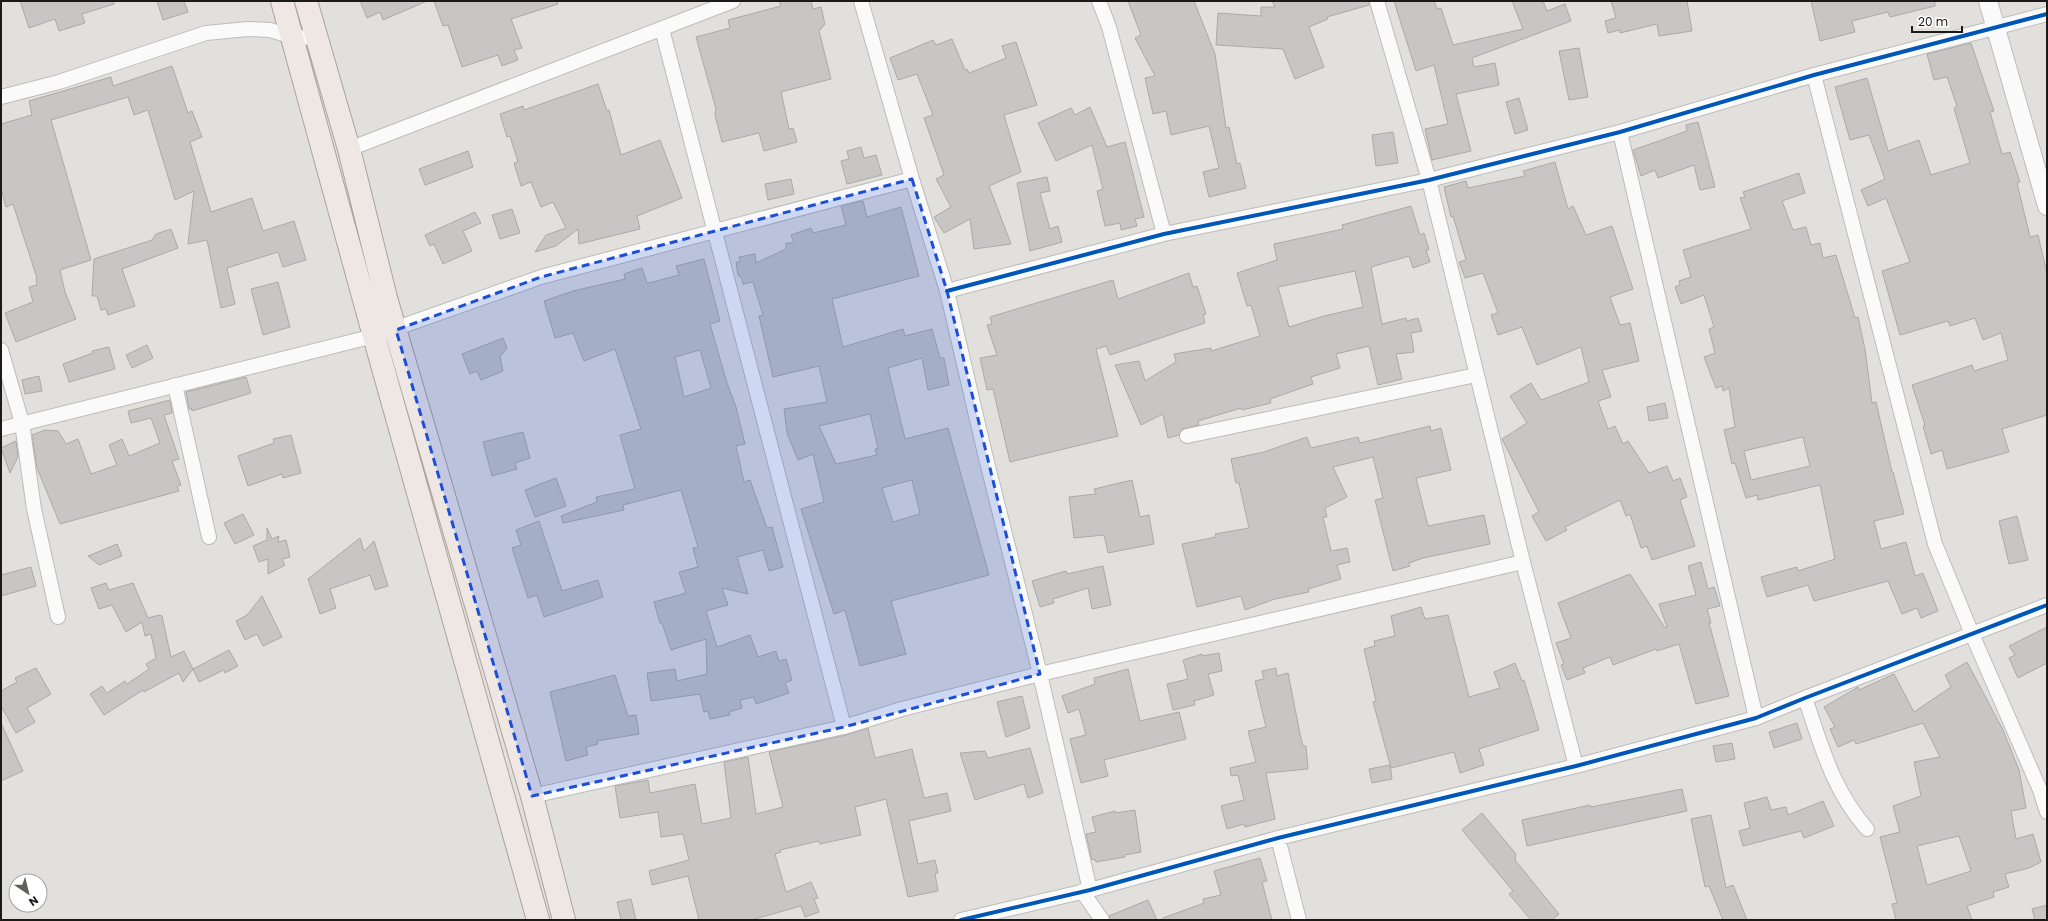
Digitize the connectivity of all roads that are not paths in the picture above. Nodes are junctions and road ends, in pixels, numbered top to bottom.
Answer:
1 (282, 1) edge
2 (306, 1) edge
3 (733, 1) edge
4 (861, 1) edge
5 (1099, 1) edge
6 (1377, 1) edge
7 (1988, 1) edge
8 (2047, 14) edge
9 (1995, 27) junction
10 (662, 29) junction
11 (293, 37) junction
12 (317, 38) junction
13 (1814, 75) junction
14 (1, 97) edge
15 (1620, 132) junction
16 (349, 149) junction
17 (912, 179) junction
18 (1429, 180) junction
19 (2047, 206) edge
20 (714, 231) junction
21 (1164, 234) junction
22 (946, 291) junction
23 (396, 330) junction
24 (374, 336) junction
25 (1, 350) edge
26 (1476, 374) junction
27 (175, 385) junction
28 (22, 423) junction
29 (1, 429) edge
30 (1187, 436) dead end
31 (209, 537) dead end
32 (1523, 562) junction
33 (2047, 605) edge
34 (58, 617) dead end
35 (1972, 634) junction
36 (1040, 674) junction
37 (1805, 698) junction
38 (1756, 718) junction
39 (844, 727) junction
40 (1576, 766) junction
41 (532, 796) junction
42 (2047, 812) edge
43 (1867, 829) dead end
44 (1278, 838) junction
45 (1086, 891) junction
46 (538, 920) edge
47 (564, 920) edge
48 (961, 920) edge
49 (1102, 920) edge
50 (1298, 920) edge

1 - 11 main road
2 - 12 main road
3 - 10 street
4 - 17 street
5 - 21 street
6 - 18 street
7 - 9 street
8 - 9 street
9 - 13 street
9 - 19 street
10 - 16 street
10 - 20 street
11 - 12 street
11 - 14 street
11 - 24 main road
12 - 16 main road
13 - 15 street
13 - 35 street
15 - 18 street
15 - 38 street
16 - 23 main road
17 - 20 street
17 - 22 street
18 - 21 street
18 - 26 street
20 - 23 street
20 - 39 street
21 - 22 street
22 - 36 street
23 - 24 street
23 - 41 main road
24 - 27 street
24 - 46 main road
25 - 28 street
26 - 30 street
26 - 32 street
27 - 28 street
27 - 31 street
28 - 29 street
28 - 34 street
32 - 36 street
32 - 40 street
33 - 35 street
35 - 37 street
35 - 42 street
36 - 39 street
36 - 45 street
37 - 38 street
37 - 43 street
38 - 40 street
39 - 41 street
40 - 44 street
41 - 47 main road
44 - 45 street
44 - 50 street
45 - 48 street
45 - 49 street

